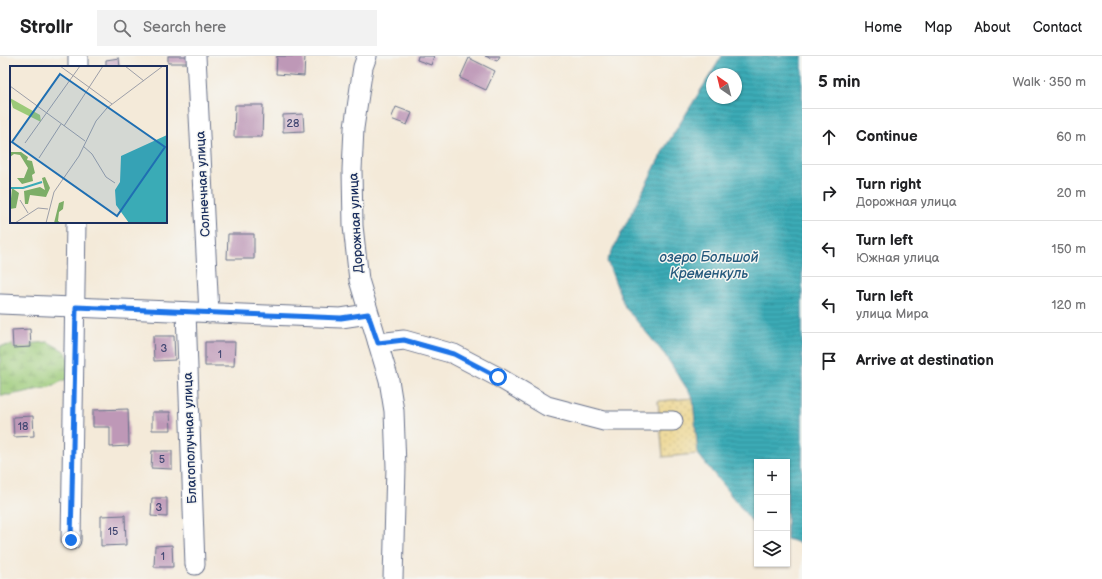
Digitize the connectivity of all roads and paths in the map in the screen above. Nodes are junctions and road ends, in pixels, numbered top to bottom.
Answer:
1 (196, 56) edge
2 (366, 56) edge
3 (76, 223) edge
4 (0, 304) edge
5 (76, 307) junction
6 (186, 312) junction
7 (209, 313) junction
8 (368, 314) junction
9 (378, 343) junction
10 (673, 421) dead end
11 (71, 540) dead end
12 (195, 565) dead end
13 (393, 579) edge

1 - 7 street, Солнечная улица
2 - 8 street, Дорожная улица
3 - 5 street
4 - 5 street
5 - 6 street
5 - 11 street
6 - 7 street
6 - 12 street, Благополучная улица
7 - 8 street
8 - 9 street, Дорожная улица
9 - 10 street
9 - 13 street, Дорожная улица

